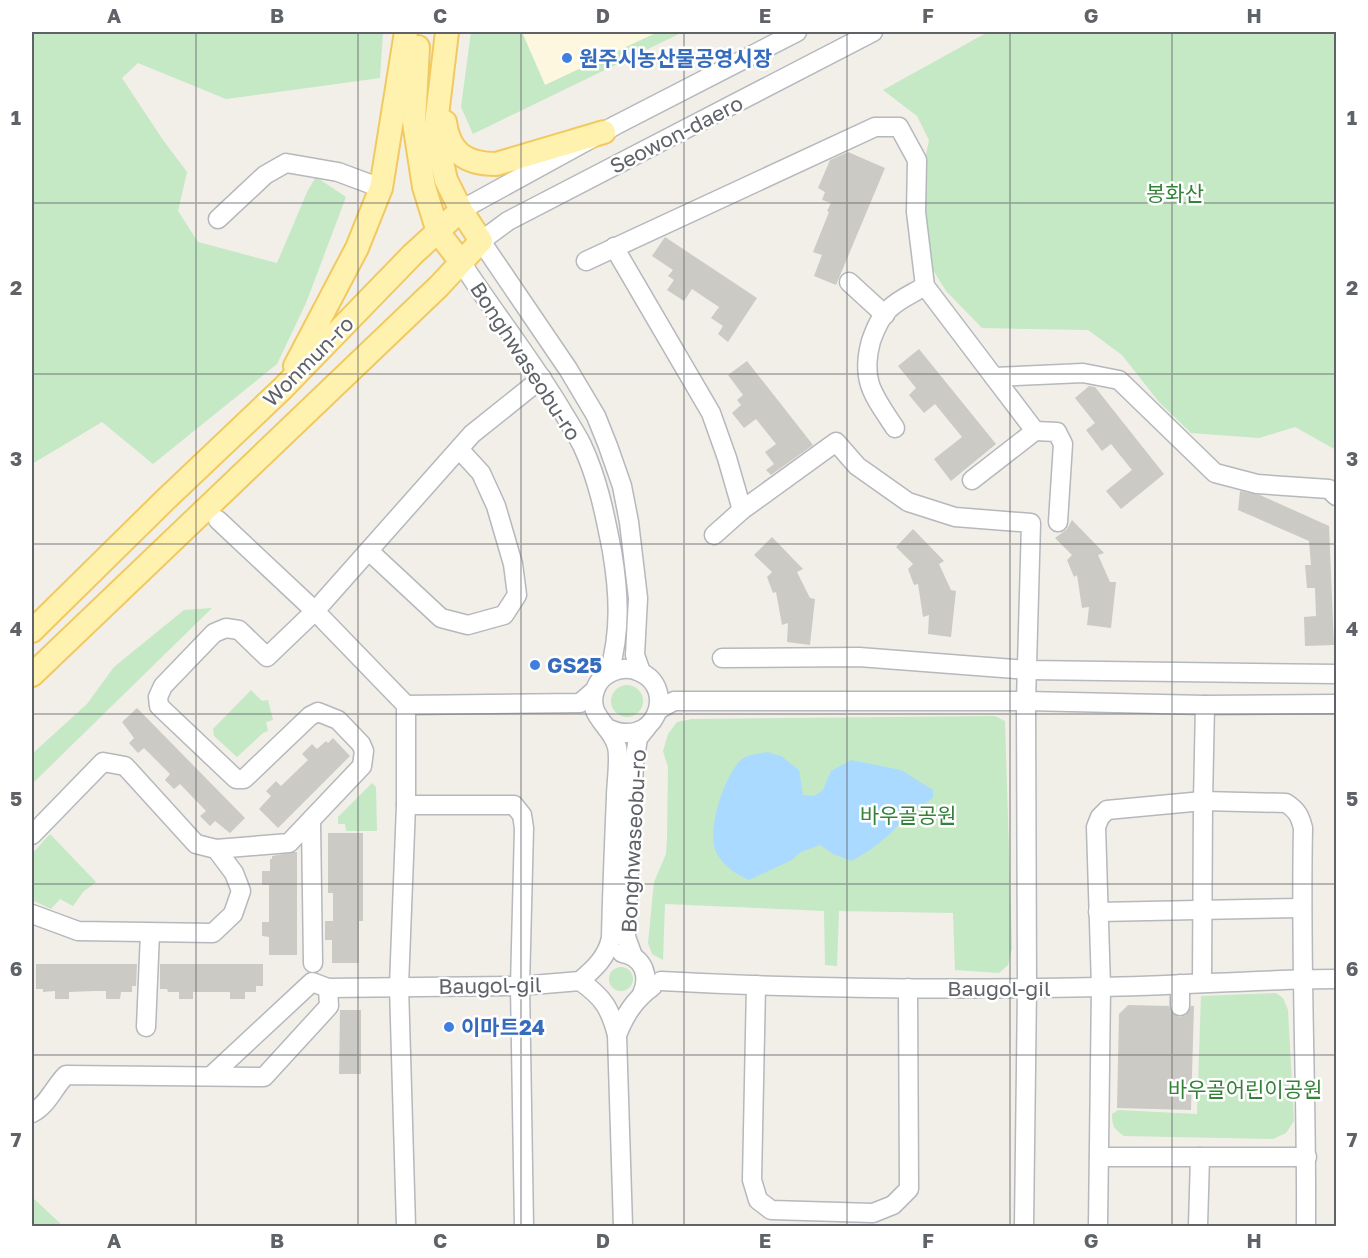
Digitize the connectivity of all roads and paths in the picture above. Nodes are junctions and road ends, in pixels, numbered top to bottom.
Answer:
1 (406, 32) edge
2 (420, 32) edge
3 (447, 32) edge
4 (797, 32) edge
5 (873, 32) edge
6 (440, 84) junction
7 (603, 132) junction
8 (381, 188) junction
9 (461, 210) junction
10 (218, 219) dead end
11 (438, 232) junction
12 (481, 241) junction
13 (614, 247) junction
14 (586, 261) dead end
15 (461, 262) junction
16 (849, 282) dead end
17 (925, 286) junction
18 (885, 315) junction
19 (994, 376) junction
20 (542, 378) junction
21 (283, 388) junction
22 (895, 428) dead end
23 (1035, 431) junction
24 (459, 449) junction
25 (972, 480) dead end
26 (1336, 496) edge
27 (742, 510) junction
28 (218, 520) dead end
29 (1058, 522) dead end
30 (714, 535) dead end
31 (369, 550) junction
32 (315, 612) junction
33 (32, 631) edge
34 (722, 658) dead end
35 (1028, 670) junction
36 (641, 672) junction
37 (609, 673) junction
38 (1336, 674) edge
39 (32, 675) edge
40 (595, 690) junction
41 (1026, 701) junction
42 (580, 703) junction
43 (1336, 704) edge
44 (406, 705) junction
45 (666, 705) junction
46 (1205, 705) junction
47 (603, 725) junction
48 (647, 727) junction
49 (1203, 801) junction
50 (406, 805) junction
51 (311, 820) junction
52 (32, 835) edge
53 (216, 849) junction
54 (1301, 908) junction
55 (1202, 910) junction
56 (1098, 912) junction
57 (32, 914) edge
58 (150, 933) junction
59 (313, 963) dead end
60 (639, 963) junction
61 (599, 964) junction
62 (1303, 980) junction
63 (1336, 980) edge
64 (580, 981) junction
65 (661, 981) junction
66 (1203, 983) junction
67 (1180, 984) junction
68 (756, 985) junction
69 (399, 986) junction
70 (520, 986) junction
71 (1101, 987) junction
72 (328, 988) junction
73 (908, 988) junction
74 (1027, 988) junction
75 (600, 996) junction
76 (639, 998) junction
77 (1180, 1006) dead end
78 (146, 1027) dead end
79 (617, 1035) junction
80 (237, 1051) junction
81 (211, 1076) junction
82 (264, 1077) junction
83 (32, 1113) edge
84 (1099, 1157) junction
85 (1200, 1157) junction
86 (1307, 1157) junction
87 (406, 1227) edge
88 (524, 1227) edge
89 (623, 1227) edge
90 (1024, 1227) edge
91 (1098, 1227) edge
92 (1198, 1227) edge
93 (1306, 1227) edge

1 - 8 main road
2 - 11 main road
3 - 6 main road
4 - 7 street, Seowon-daero
5 - 12 street, Seowon-daero
6 - 7 main road
6 - 9 main road
7 - 9 street, Seowon-daero
8 - 10 street
8 - 21 main road
9 - 11 main road, Wonmun-ro
9 - 12 main road
11 - 15 main road
11 - 21 main road, Wonmun-ro
12 - 15 main road, Wonmun-ro
12 - 36 street, Bonghwaseobu-ro
13 - 14 street
13 - 17 street
13 - 27 street
15 - 20 street, Bonghwaseobu-ro
15 - 39 main road, Wonmun-ro
16 - 18 street
17 - 18 street
17 - 19 street
18 - 22 street
19 - 23 street
19 - 26 street
20 - 24 street
20 - 37 street, Bonghwaseobu-ro
21 - 33 main road, Wonmun-ro
23 - 25 street
23 - 29 street
24 - 31 street
24 - 31 street
27 - 30 street
27 - 35 street
28 - 32 street
31 - 32 street
32 - 44 street
32 - 51 street
34 - 35 street
35 - 38 street
35 - 41 street
36 - 37 street
36 - 45 street
37 - 40 street
40 - 42 street
40 - 47 street
41 - 45 street
41 - 46 street
41 - 74 street
42 - 44 street
42 - 47 street
43 - 46 street
44 - 50 street
45 - 48 street
46 - 49 street
47 - 48 street
47 - 61 street
48 - 60 street, Bonghwaseobu-ro
49 - 54 street
49 - 55 street
49 - 56 street
50 - 69 street
50 - 70 street
51 - 53 street
51 - 59 street
52 - 53 street
53 - 58 street
54 - 55 street
54 - 62 street
55 - 56 street
55 - 66 street
56 - 71 street
57 - 58 street
58 - 78 street
60 - 61 street
60 - 65 street
60 - 76 street
61 - 64 street
61 - 75 street
62 - 63 street, Baugol-gil
62 - 66 street, Baugol-gil
62 - 86 street
64 - 70 street, Baugol-gil
64 - 75 street
65 - 68 street, Baugol-gil
65 - 76 street
66 - 67 street, Baugol-gil
67 - 71 street, Baugol-gil
67 - 77 street
68 - 73 street, Baugol-gil
68 - 73 street
69 - 70 street, Baugol-gil
69 - 72 street, Baugol-gil
69 - 87 street
70 - 88 street
71 - 74 street, Baugol-gil
71 - 84 street
72 - 80 street, Baugol-gil
72 - 82 street
73 - 74 street, Baugol-gil
74 - 90 street
75 - 76 street
75 - 79 street
76 - 79 street
79 - 89 street
80 - 81 street
80 - 82 street
81 - 82 street
81 - 83 street
84 - 85 street
84 - 91 street
85 - 86 street
85 - 92 street
86 - 93 street

